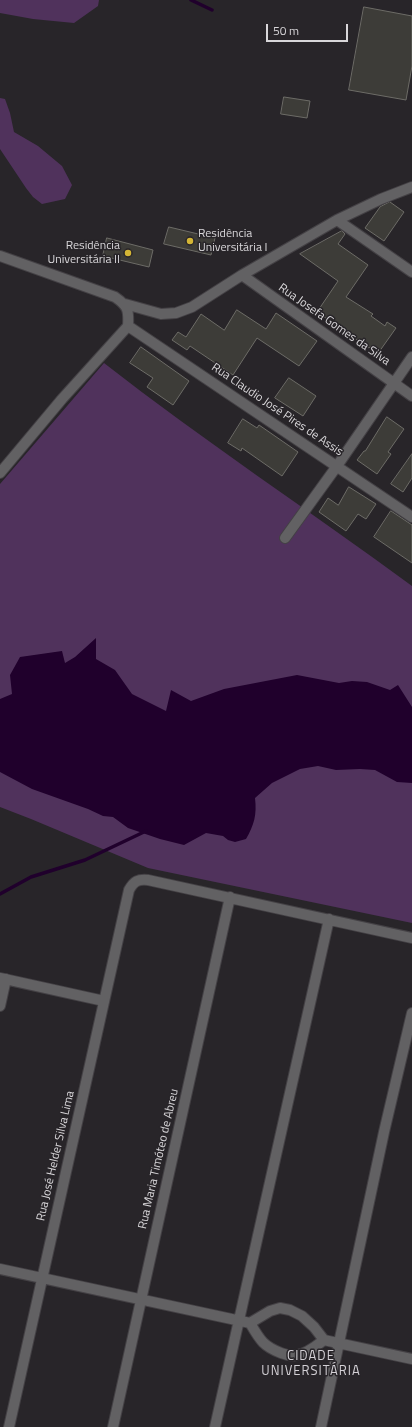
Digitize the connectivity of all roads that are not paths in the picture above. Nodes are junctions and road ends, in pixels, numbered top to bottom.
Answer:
1 (412, 187) edge
2 (337, 220) junction
3 (0, 256) edge
4 (412, 272) edge
5 (242, 275) junction
6 (125, 304) junction
7 (128, 326) junction
8 (412, 356) edge
9 (393, 383) junction
10 (412, 396) edge
11 (337, 466) junction
12 (0, 473) edge
13 (412, 517) edge
14 (285, 538) dead end
15 (230, 897) junction
16 (329, 920) junction
17 (412, 938) edge
18 (3, 978) edge
19 (104, 1000) junction
20 (0, 1006) edge
21 (412, 1013) edge
22 (0, 1269) edge
23 (42, 1278) junction
24 (140, 1299) junction
25 (238, 1320) junction
26 (250, 1323) junction
27 (324, 1340) junction
28 (340, 1343) junction
29 (412, 1359) edge
30 (9, 1427) edge
31 (113, 1427) edge
32 (215, 1427) edge
33 (321, 1427) edge

1 - 2 street
2 - 4 street
2 - 5 street
3 - 6 street
5 - 6 street
5 - 9 street, Rua Josefa Gomes da Silva
6 - 7 street
7 - 11 street, Rua Claudio José Pires de Assis
7 - 12 street
8 - 9 street
9 - 10 street, Rua Josefa Gomes da Silva
9 - 11 street
11 - 13 street, Rua Claudio José Pires de Assis
11 - 14 street
15 - 16 street
15 - 19 street, Rua José Helder Silva Lima
15 - 24 street, Rua Maria Timóteo de Abreu
16 - 17 street
16 - 25 street
18 - 19 street
18 - 20 street
19 - 23 street, Rua José Helder Silva Lima
21 - 28 street
22 - 23 street
23 - 24 street
23 - 30 street, Rua José Helder Silva Lima
24 - 25 street
24 - 31 street, Rua Maria Timóteo de Abreu
25 - 26 street
25 - 32 street
26 - 27 street
26 - 27 street
27 - 28 street
28 - 29 street
28 - 33 street

